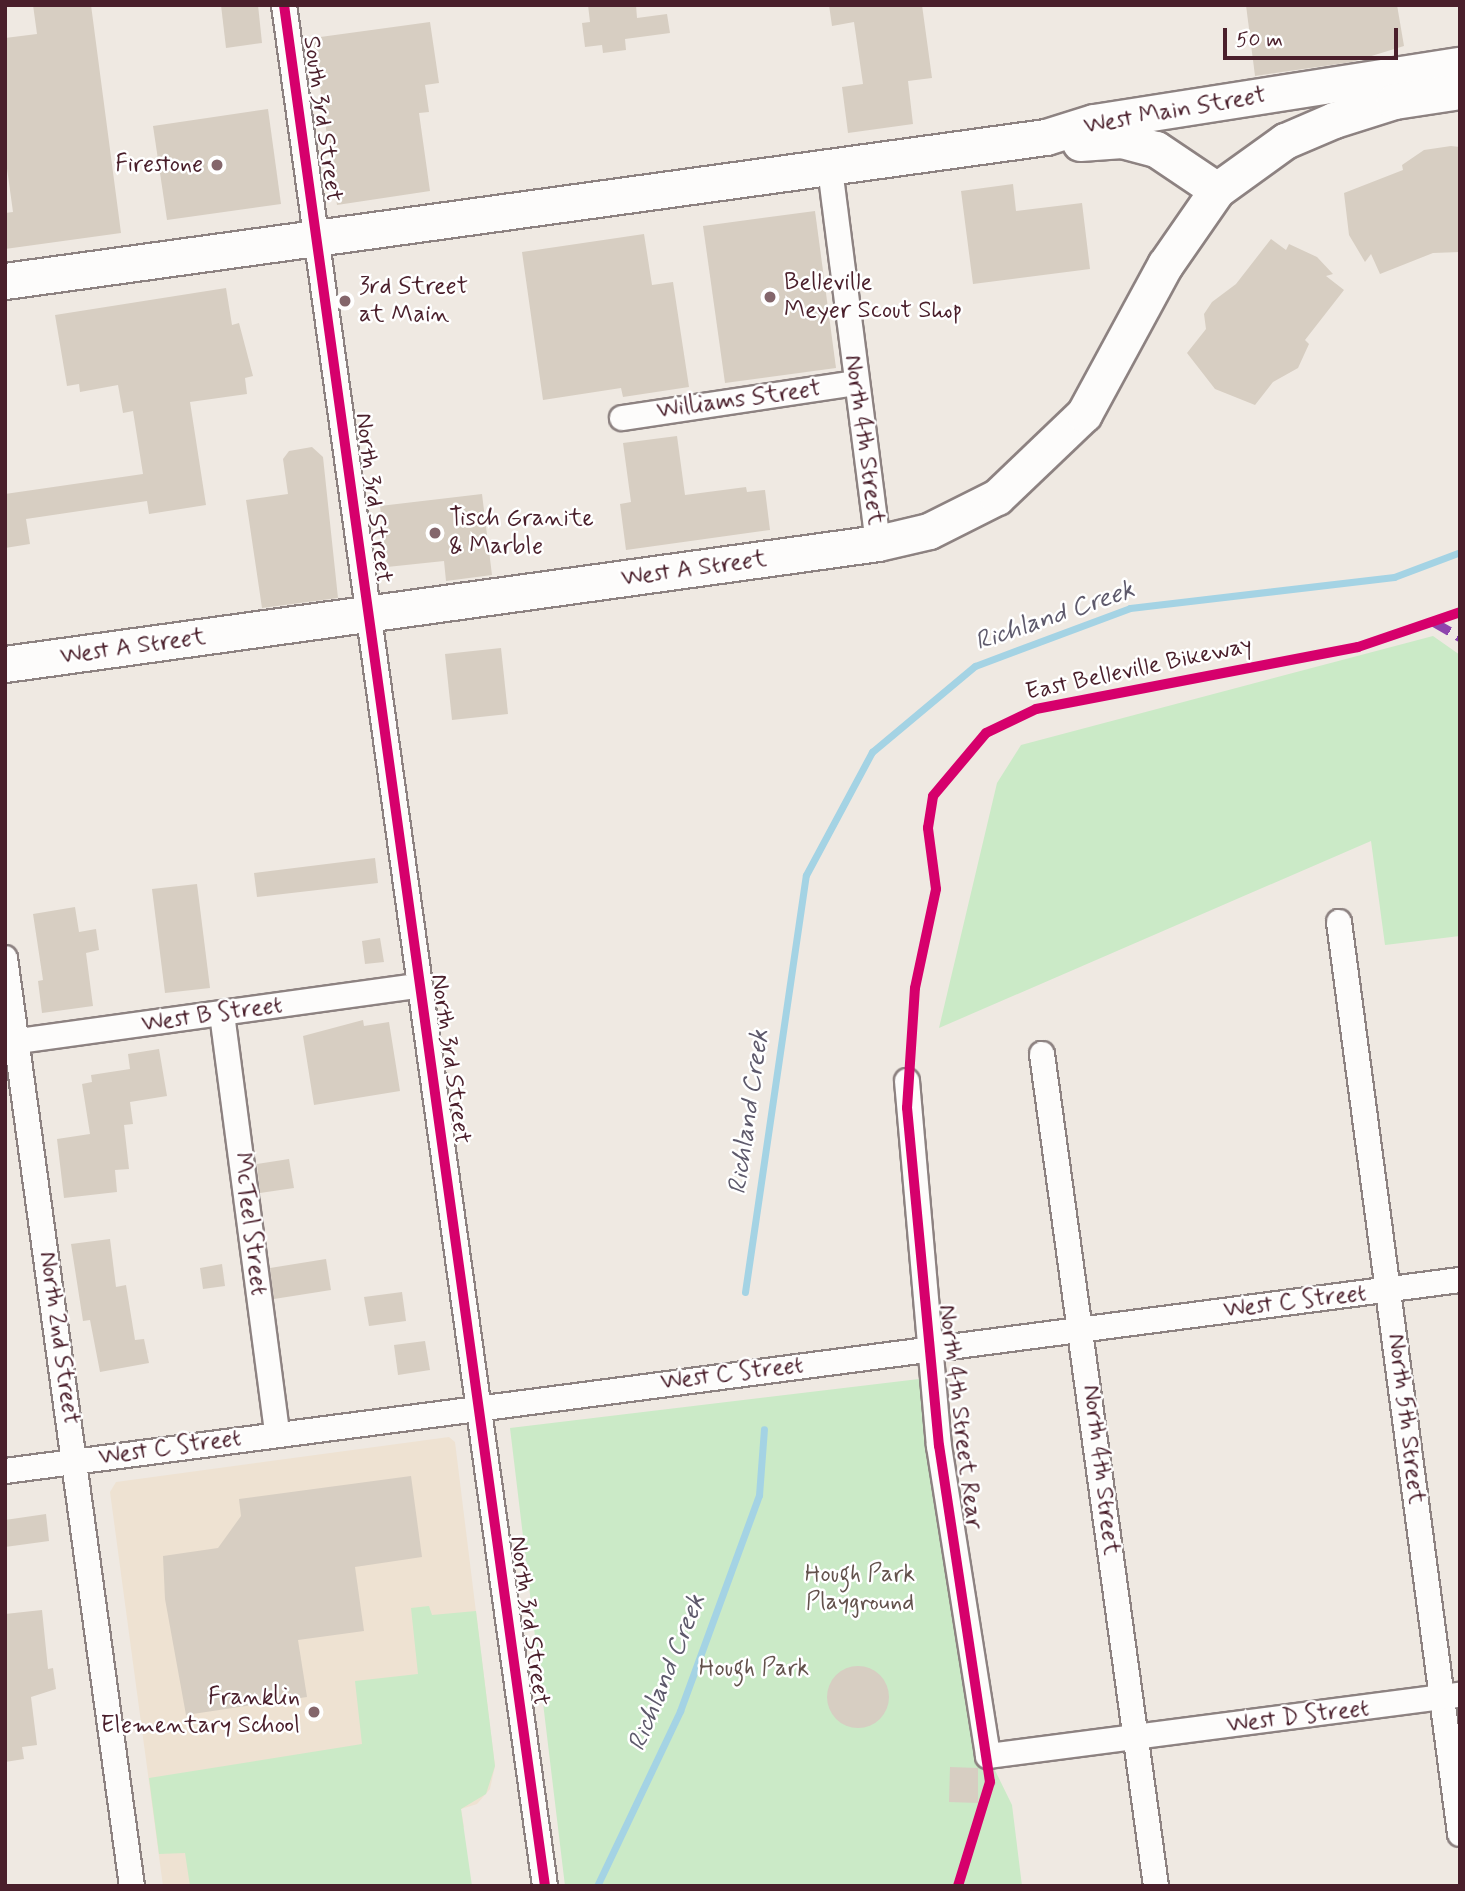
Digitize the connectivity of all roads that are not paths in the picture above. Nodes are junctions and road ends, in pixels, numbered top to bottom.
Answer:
1 (284, 5) edge
2 (1460, 65) edge
3 (1460, 91) edge
4 (1046, 137) junction
5 (830, 169) junction
6 (1217, 190) junction
7 (318, 238) junction
8 (5, 281) edge
9 (856, 383) junction
10 (622, 418) dead end
11 (878, 543) junction
12 (367, 615) junction
13 (5, 664) edge
14 (1339, 922) dead end
15 (5, 958) edge
16 (418, 986) junction
17 (222, 1014) junction
18 (10, 1042) edge
19 (1042, 1054) dead end
20 (907, 1081) dead end
21 (1460, 1280) edge
22 (1391, 1290) junction
23 (1082, 1329) junction
24 (930, 1349) junction
25 (478, 1406) junction
26 (277, 1434) junction
27 (77, 1461) junction
28 (5, 1471) edge
29 (1450, 1697) edge
30 (1136, 1738) junction
31 (1460, 1833) edge
32 (132, 1886) edge
33 (545, 1886) edge
34 (1156, 1886) edge

1 - 7 street, South 3rd Street
2 - 4 street, West Main Street
3 - 6 street, West Main Street
4 - 5 street
4 - 6 street, West Main Street
5 - 7 street
5 - 9 street, North 4th Street
6 - 11 street, West A Street
7 - 8 street
7 - 12 street, North 3rd Street
9 - 10 street, Williams Street
9 - 11 street, North 4th Street
11 - 12 street, West A Street
12 - 13 street, West A Street
12 - 16 street, North 3rd Street
14 - 22 street, North 5th Street
15 - 18 street, North 2nd Street
16 - 17 street, West B Street
16 - 25 street, North 3rd Street
17 - 18 street, West B Street
17 - 26 street, McTeel Street
18 - 27 street, North 2nd Street
19 - 23 street, North 4th Street
20 - 24 street, North 4th Street Rear
21 - 22 street, West C Street
22 - 23 street, West C Street
22 - 29 street, North 5th Street
23 - 24 street, West C Street
23 - 30 street, North 4th Street
24 - 25 street, West C Street
24 - 30 street, North 4th Street Rear
25 - 26 street, West C Street
25 - 33 street, North 3rd Street
26 - 27 street, West C Street
27 - 28 street, West C Street
27 - 32 street, North 2nd Street
29 - 30 street, West D Street
29 - 31 street, North 5th Street
30 - 34 street, North 4th Street

